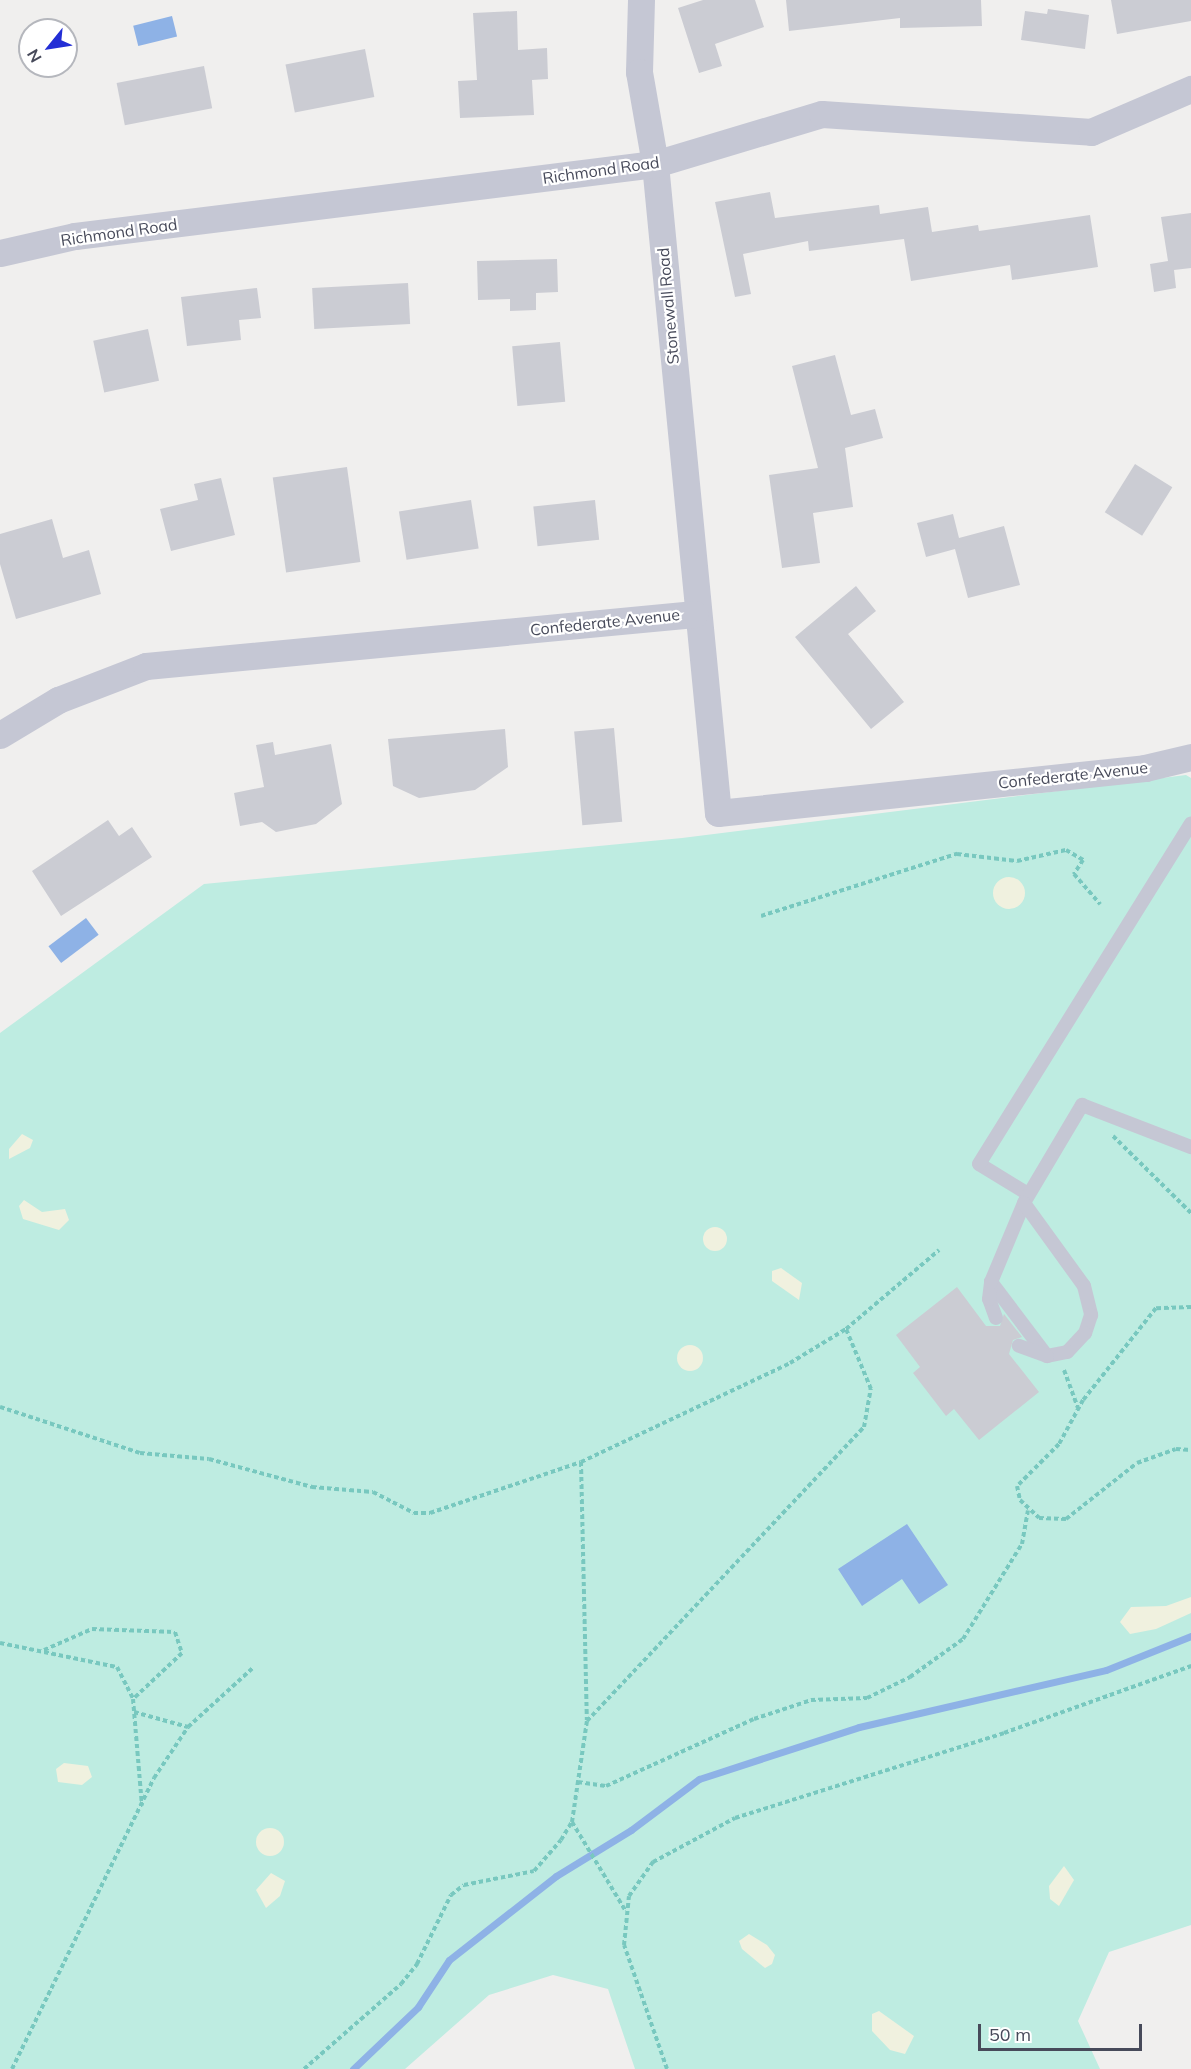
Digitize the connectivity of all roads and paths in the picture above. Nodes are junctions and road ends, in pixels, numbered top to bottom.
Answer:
1 (641, 0) edge
2 (1191, 89) edge
3 (655, 164) junction
4 (0, 253) edge
5 (695, 614) junction
6 (0, 735) edge
7 (1191, 757) edge
8 (1191, 824) edge
9 (1100, 904) dead end
10 (761, 916) dead end
11 (1116, 1118) junction
12 (1191, 1147) edge
13 (1026, 1198) junction
14 (1191, 1213) edge
15 (939, 1250) dead end
16 (991, 1282) junction
17 (1191, 1307) edge
18 (996, 1318) dead end
19 (846, 1329) junction
20 (1019, 1346) dead end
21 (1053, 1356) junction
22 (0, 1407) edge
23 (1078, 1409) junction
24 (1191, 1450) edge
25 (581, 1462) junction
26 (1028, 1511) junction
27 (0, 1643) edge
28 (43, 1650) junction
29 (1191, 1666) edge
30 (254, 1667) dead end
31 (133, 1700) junction
32 (134, 1712) junction
33 (587, 1721) junction
34 (188, 1727) junction
35 (578, 1782) junction
36 (142, 1810) junction
37 (572, 1822) junction
38 (626, 1911) junction
39 (12, 2069) edge
40 (304, 2069) edge
41 (667, 2069) edge

1 - 3 street, Stonewall Road
2 - 3 street, Richmond Road
3 - 4 street, Richmond Road
3 - 5 street, Stonewall Road
5 - 6 street, Confederate Avenue
5 - 7 street, Confederate Avenue
8 - 13 lane
9 - 10 path
11 - 12 lane
11 - 13 lane
11 - 14 path
13 - 16 lane
13 - 21 lane
15 - 19 path
16 - 18 lane
16 - 21 lane
17 - 23 path
19 - 25 path
19 - 33 path
20 - 21 lane
21 - 23 path
22 - 25 path
23 - 26 path
24 - 26 path
25 - 33 path
26 - 35 path
27 - 28 path
28 - 31 path
28 - 31 path
29 - 38 path
30 - 34 path
31 - 32 path
32 - 34 path
32 - 36 path
33 - 35 path
34 - 36 path
35 - 37 path
36 - 39 path
37 - 38 path
37 - 40 path
38 - 41 path

